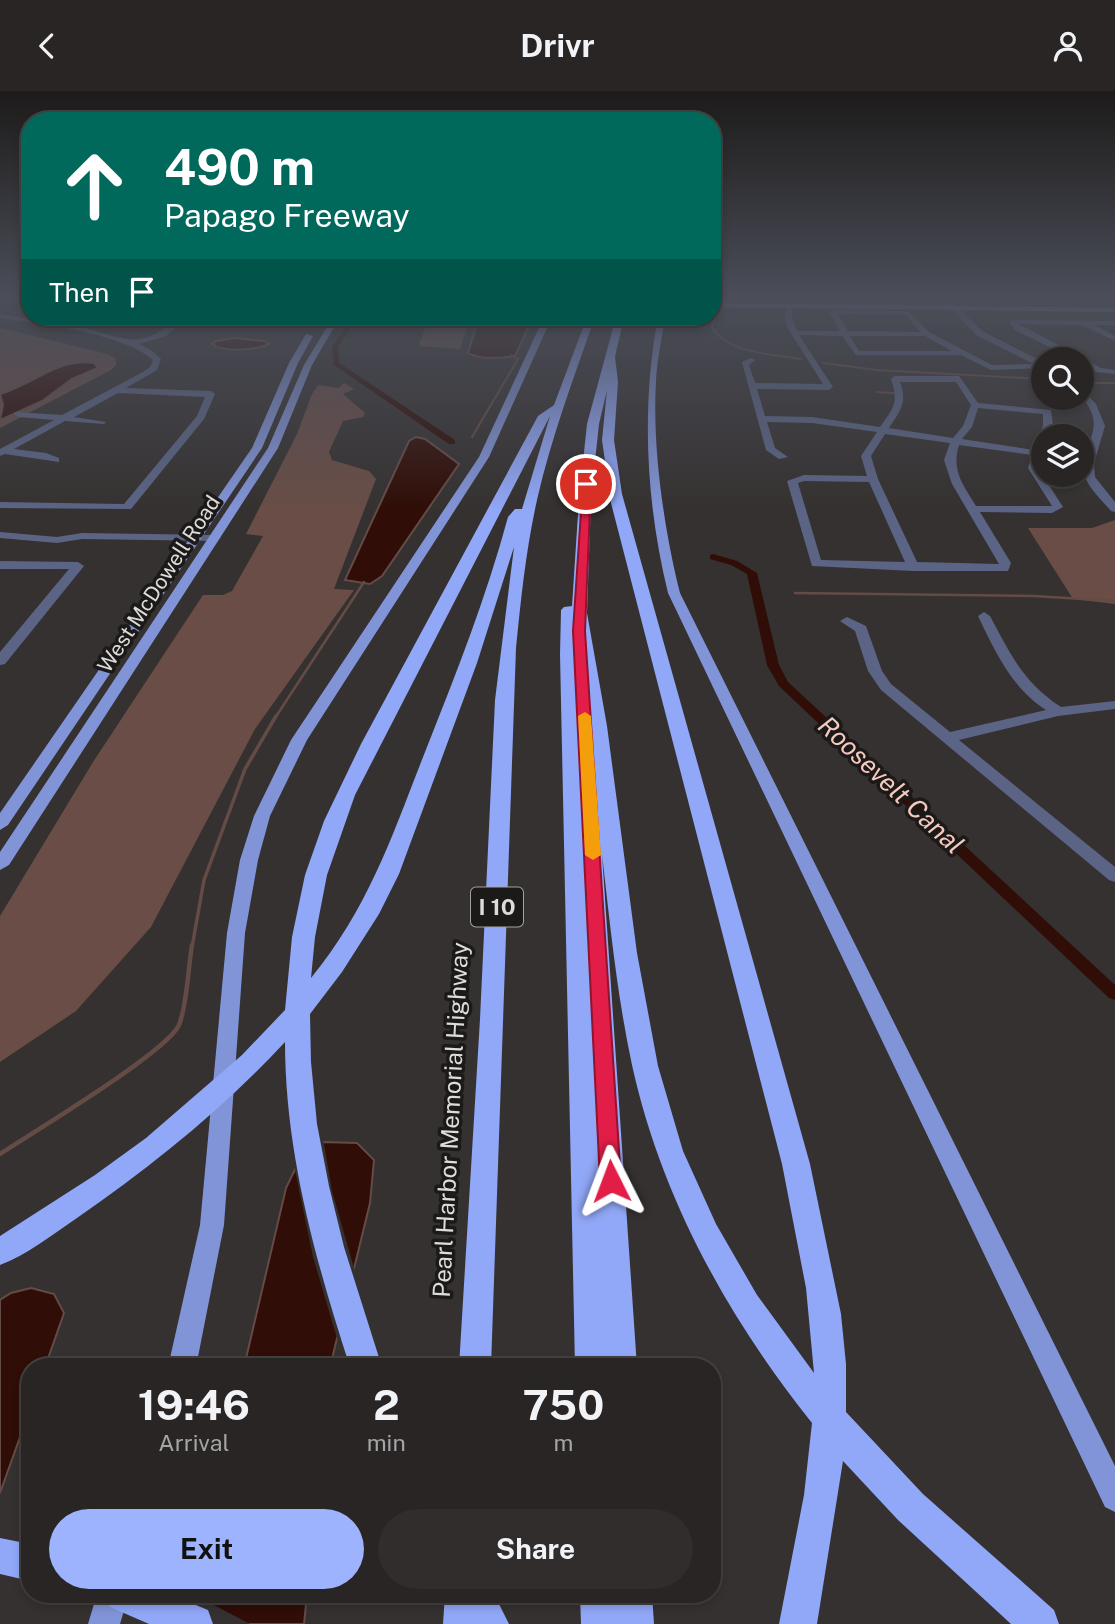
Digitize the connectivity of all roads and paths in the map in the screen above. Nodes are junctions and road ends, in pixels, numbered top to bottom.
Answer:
1 (153, 368) edge
2 (292, 368) edge
3 (307, 368) edge
4 (525, 368) edge
5 (573, 368) edge
6 (595, 368) edge
7 (606, 368) edge
8 (614, 368) edge
9 (655, 368) edge
10 (746, 368) edge
11 (820, 368) edge
12 (1096, 368) edge
13 (1115, 372) edge
14 (751, 386) junction
15 (117, 390) junction
16 (559, 405) junction
17 (975, 405) junction
18 (1094, 408) edge
19 (19, 414) dead end
20 (64, 418) junction
21 (761, 419) junction
22 (101, 422) dead end
23 (1048, 424) edge
24 (882, 431) junction
25 (955, 442) junction
26 (1094, 446) edge
27 (1, 452) edge
28 (1031, 453) edge
29 (783, 457) dead end
30 (55, 460) dead end
31 (873, 479) junction
32 (1094, 484) edge
33 (1045, 487) edge
34 (531, 501) junction
35 (3, 508) edge
36 (973, 509) junction
37 (1115, 509) edge
38 (0, 535) edge
39 (198, 537) junction
40 (215, 538) junction
41 (0, 565) edge
42 (913, 567) junction
43 (580, 613) junction
44 (984, 616) dead end
45 (846, 621) dead end
46 (2, 656) edge
47 (1115, 705) edge
48 (1058, 712) junction
49 (946, 738) junction
50 (0, 824) edge
51 (0, 865) edge
52 (1115, 876) edge
53 (0, 1252) edge
54 (184, 1358) edge
55 (363, 1358) edge
56 (475, 1358) edge
57 (591, 1358) edge
58 (621, 1358) edge
59 (1115, 1497) edge
60 (0, 1556) edge
61 (21, 1561) edge
62 (110, 1603) edge
63 (144, 1603) edge
64 (463, 1603) edge
65 (478, 1603) edge
66 (599, 1603) edge
67 (634, 1603) edge
68 (104, 1624) edge
69 (194, 1624) edge
70 (462, 1624) edge
71 (490, 1624) edge
72 (600, 1624) edge
73 (635, 1624) edge
74 (798, 1624) edge
75 (1040, 1624) edge

1 - 15 street
2 - 39 main road, West McDowell Road
3 - 40 main road, West McDowell Road
4 - 54 main road
5 - 16 highway, I 10
6 - 57 highway
7 - 43 highway
8 - 74 highway
9 - 59 main road
10 - 14 street
11 - 14 street
12 - 13 street
14 - 21 street
15 - 20 street
15 - 35 street
16 - 34 highway, I 10
16 - 55 highway
17 - 23 street
17 - 24 street
17 - 25 street
18 - 26 street
19 - 20 street
20 - 22 street
20 - 27 street
21 - 24 street
21 - 29 street
24 - 25 street
24 - 31 street
25 - 28 street
25 - 36 street
27 - 30 street
31 - 42 street
31 - 42 street
32 - 37 street
33 - 36 street
34 - 53 highway
34 - 56 highway, Pearl Harbor Memorial Highway / I 10
36 - 42 street
38 - 39 street
39 - 40 street
39 - 50 main road, West McDowell Road
40 - 51 main road, West McDowell Road
41 - 46 street
43 - 58 highway
43 - 75 highway
44 - 48 street
45 - 49 street
47 - 48 street
48 - 49 street
49 - 52 street
60 - 61 highway
62 - 68 main road
63 - 69 highway
64 - 70 highway
65 - 71 highway
66 - 72 highway
67 - 73 highway

